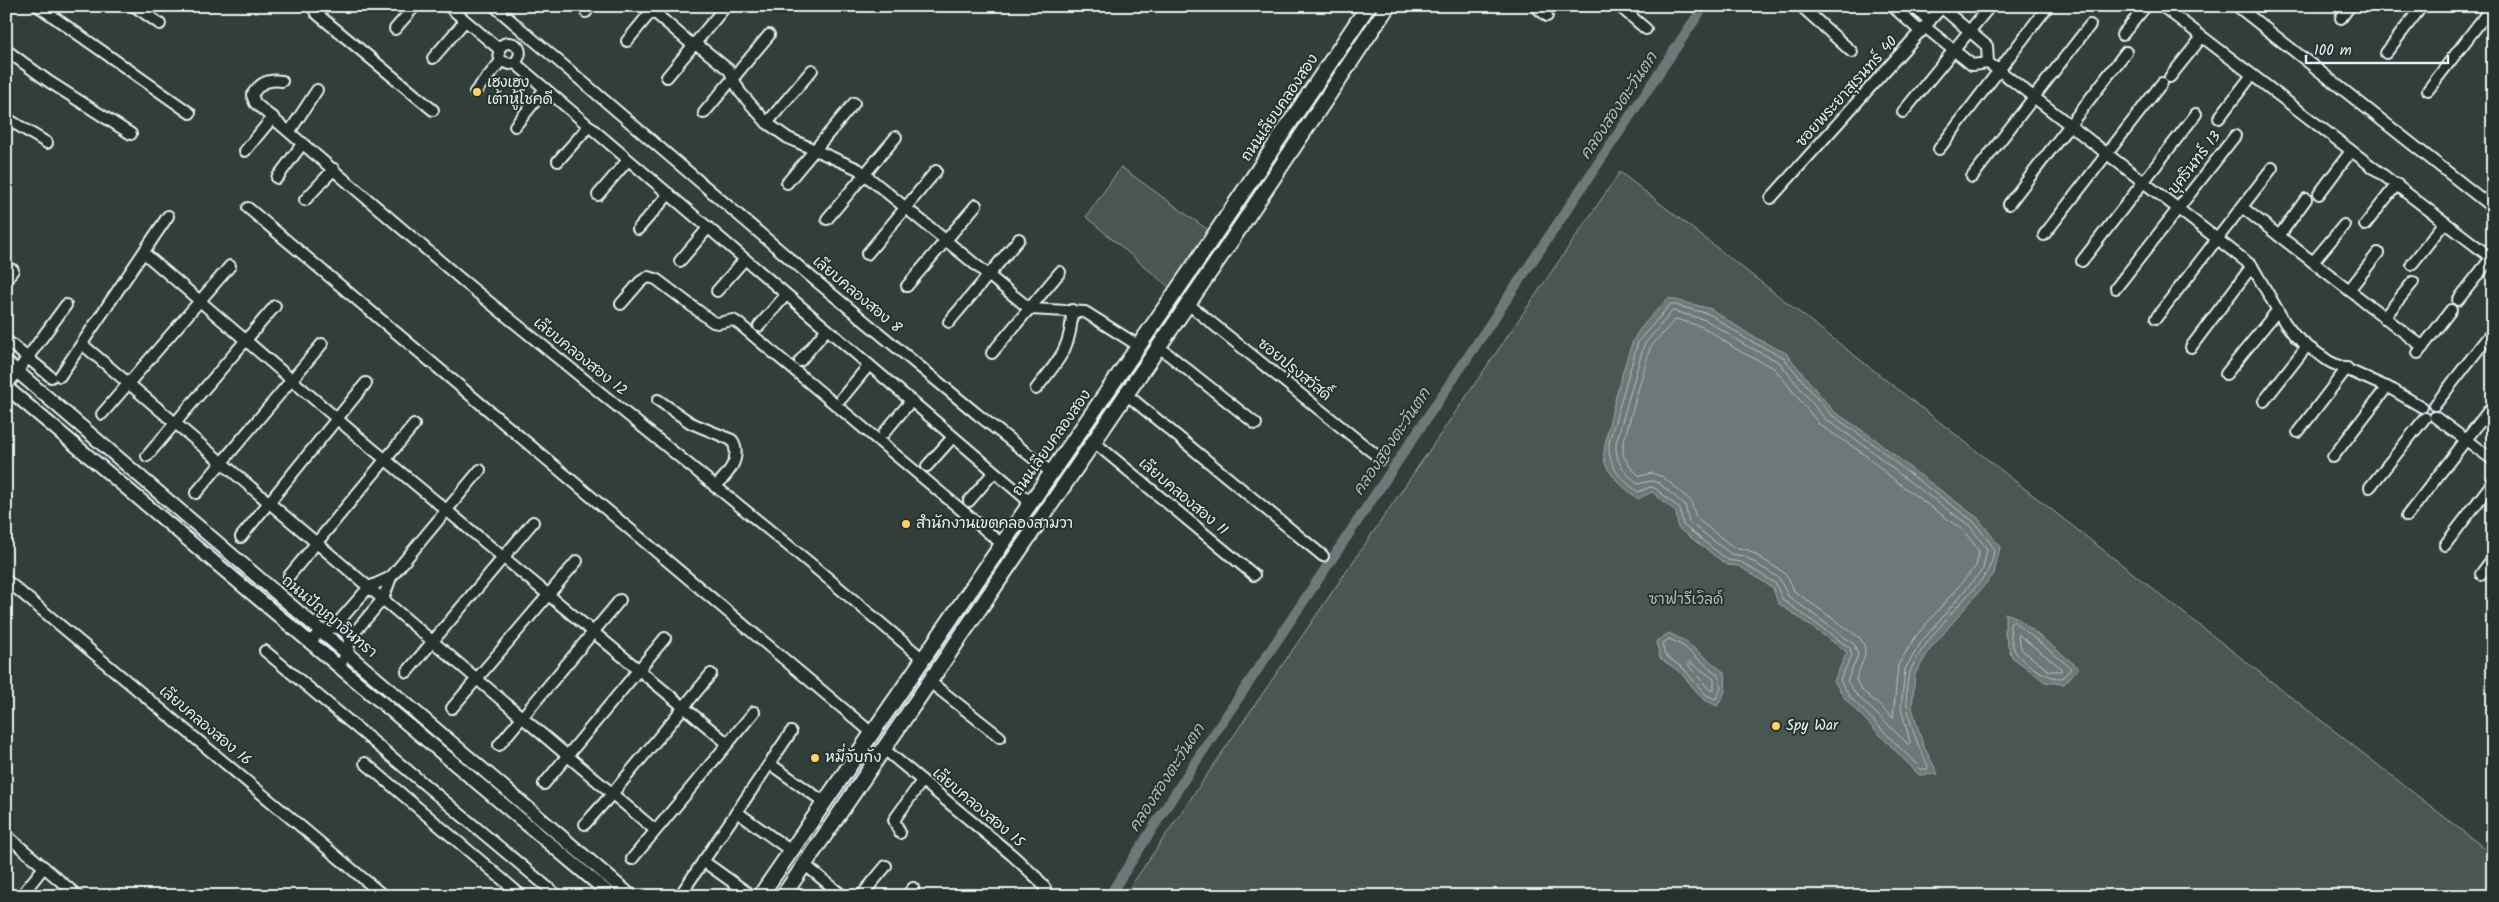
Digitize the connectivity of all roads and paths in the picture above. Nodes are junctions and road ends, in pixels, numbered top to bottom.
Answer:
1 (38, 6) edge
2 (134, 6) edge
3 (312, 6) edge
4 (415, 6) edge
5 (448, 6) edge
6 (494, 6) edge
7 (1368, 6) edge
8 (1388, 6) edge
9 (1535, 6) edge
10 (1619, 6) edge
11 (1801, 6) edge
12 (1892, 6) edge
13 (1912, 6) edge
14 (1990, 6) edge
15 (2048, 6) edge
16 (2146, 6) edge
17 (2162, 6) edge
18 (2237, 6) edge
19 (2350, 6) edge
20 (2422, 6) edge
21 (725, 7) edge
22 (1943, 7) edge
23 (651, 8) edge
24 (2491, 8) edge
25 (1547, 16) dead end
26 (2342, 18) dead end
27 (465, 21) junction
28 (160, 24) dead end
29 (2090, 25) dead end
30 (1926, 27) junction
31 (395, 29) dead end
32 (1646, 29) dead end
33 (1970, 31) junction
34 (769, 35) dead end
35 (2122, 35) dead end
36 (2202, 37) junction
37 (627, 41) dead end
38 (695, 45) junction
39 (499, 49) junction
40 (6, 50) edge
41 (1954, 51) junction
42 (1852, 52) dead end
43 (2126, 52) dead end
44 (2386, 53) dead end
45 (433, 58) dead end
46 (501, 61) junction
47 (514, 63) junction
48 (1988, 63) junction
49 (812, 70) dead end
50 (2000, 71) junction
51 (2252, 75) junction
52 (667, 77) dead end
53 (734, 78) junction
54 (282, 81) dead end
55 (545, 89) junction
56 (317, 90) dead end
57 (2428, 90) dead end
58 (475, 92) dead end
59 (2035, 97) junction
60 (854, 103) dead end
61 (432, 110) dead end
62 (1903, 112) dead end
63 (190, 113) dead end
64 (704, 113) dead end
65 (2196, 114) dead end
66 (273, 117) junction
67 (6, 118) edge
68 (2219, 118) dead end
69 (768, 123) junction
70 (2071, 125) junction
71 (515, 126) dead end
72 (589, 126) junction
73 (290, 131) junction
74 (131, 134) dead end
75 (2235, 136) dead end
76 (896, 137) dead end
77 (46, 142) dead end
78 (303, 143) junction
79 (1939, 149) dead end
80 (814, 150) junction
81 (2351, 150) junction
82 (246, 151) dead end
83 (2108, 154) junction
84 (628, 160) junction
85 (558, 161) dead end
86 (2272, 168) dead end
87 (334, 169) junction
88 (936, 171) dead end
89 (865, 175) junction
90 (1972, 177) dead end
91 (277, 178) dead end
92 (2143, 181) junction
93 (787, 183) dead end
94 (2397, 184) junction
95 (669, 194) junction
96 (2318, 194) dead end
97 (598, 195) dead end
98 (1771, 198) dead end
99 (2306, 199) dead end
100 (305, 200) dead end
101 (2009, 204) dead end
102 (976, 205) dead end
103 (248, 208) dead end
104 (906, 208) junction
105 (2179, 208) junction
106 (2243, 208) junction
107 (2493, 208) edge
108 (168, 216) dead end
109 (827, 219) dead end
110 (2445, 222) junction
111 (2344, 224) dead end
112 (2365, 226) dead end
113 (708, 228) junction
114 (638, 229) dead end
115 (2044, 234) dead end
116 (2279, 236) junction
117 (1018, 239) dead end
118 (2218, 239) junction
119 (946, 241) junction
120 (144, 253) junction
121 (2378, 253) dead end
122 (867, 254) dead end
123 (2492, 258) edge
124 (680, 260) dead end
125 (745, 260) junction
126 (2082, 261) dead end
127 (2313, 262) junction
128 (2412, 264) dead end
129 (230, 266) dead end
130 (2252, 266) junction
131 (13, 270) dead end
132 (1060, 272) dead end
133 (988, 276) junction
134 (6, 280) edge
135 (2413, 282) dead end
136 (907, 286) dead end
137 (2116, 288) dead end
138 (2349, 290) junction
139 (717, 291) dead end
140 (786, 295) junction
141 (200, 300) junction
142 (2458, 300) dead end
143 (621, 304) dead end
144 (1188, 304) junction
145 (66, 305) dead end
146 (275, 306) dead end
147 (1030, 309) junction
148 (1072, 310) junction
149 (2277, 310) junction
150 (2451, 310) dead end
151 (2156, 318) dead end
152 (2384, 318) junction
153 (949, 322) dead end
154 (759, 326) dead end
155 (827, 329) junction
156 (2488, 337) dead end
157 (6, 340) edge
158 (246, 340) junction
159 (82, 344) junction
160 (322, 344) dead end
161 (1139, 346) junction
162 (2307, 346) junction
163 (1159, 347) junction
164 (2190, 347) dead end
165 (992, 353) dead end
166 (28, 359) junction
167 (800, 361) dead end
168 (6, 362) edge
169 (869, 366) junction
170 (2347, 368) junction
171 (18, 372) junction
172 (2226, 374) dead end
173 (294, 380) junction
174 (366, 383) dead end
175 (129, 384) junction
176 (6, 387) edge
177 (2387, 387) junction
178 (1036, 389) dead end
179 (1126, 394) junction
180 (842, 398) dead end
181 (658, 400) dead end
182 (911, 401) junction
183 (2264, 401) dead end
184 (2434, 405) junction
185 (2493, 405) edge
186 (2422, 407) junction
187 (102, 414) dead end
188 (337, 418) junction
189 (2430, 418) junction
190 (175, 423) junction
191 (1256, 424) dead end
192 (414, 425) dead end
193 (2298, 432) dead end
194 (884, 433) dead end
195 (953, 437) junction
196 (2466, 440) junction
197 (1094, 442) junction
198 (147, 456) dead end
199 (2334, 457) dead end
200 (386, 459) junction
201 (1381, 459) dead end
202 (2493, 460) edge
203 (222, 465) junction
204 (927, 466) dead end
205 (480, 470) dead end
206 (994, 472) junction
207 (1052, 473) junction
208 (2493, 482) edge
209 (715, 487) junction
210 (2370, 487) dead end
211 (196, 494) dead end
212 (969, 501) dead end
213 (1031, 503) junction
214 (269, 505) junction
215 (447, 509) junction
216 (2408, 516) dead end
217 (532, 522) dead end
218 (242, 537) dead end
219 (316, 544) junction
220 (1002, 544) junction
221 (2445, 545) dead end
222 (1323, 556) dead end
223 (504, 557) junction
224 (2493, 558) edge
225 (576, 561) dead end
226 (2481, 574) dead end
227 (1254, 575) dead end
228 (289, 576) dead end
229 (391, 577) junction
230 (6, 580) edge
231 (369, 587) junction
232 (549, 594) junction
233 (384, 599) junction
234 (620, 600) dead end
235 (335, 626) junction
236 (320, 631) junction
237 (594, 631) junction
238 (664, 638) dead end
239 (349, 639) junction
240 (311, 641) junction
241 (433, 641) junction
242 (265, 651) dead end
243 (349, 655) junction
244 (923, 660) junction
245 (339, 665) junction
246 (639, 669) junction
247 (407, 672) dead end
248 (711, 674) dead end
249 (478, 680) junction
250 (930, 682) junction
251 (683, 706) junction
252 (452, 708) dead end
253 (754, 712) dead end
254 (887, 712) junction
255 (522, 717) junction
256 (902, 723) junction
257 (792, 732) dead end
258 (872, 733) junction
259 (1000, 737) dead end
260 (727, 743) junction
261 (499, 745) dead end
262 (884, 748) junction
263 (568, 756) junction
264 (365, 764) dead end
265 (770, 764) junction
266 (922, 781) junction
267 (544, 784) dead end
268 (612, 794) junction
269 (824, 802) junction
270 (737, 812) junction
271 (585, 824) dead end
272 (655, 830) junction
273 (900, 833) dead end
274 (6, 835) edge
275 (791, 851) junction
276 (632, 859) dead end
277 (703, 861) junction
278 (804, 864) junction
279 (886, 866) dead end
280 (44, 867) junction
281 (681, 894) dead end
282 (21, 896) edge
283 (78, 896) edge
284 (384, 896) edge
285 (522, 896) edge
286 (558, 896) edge
287 (612, 896) edge
288 (631, 896) edge
289 (752, 896) edge
290 (760, 896) edge
291 (783, 896) edge
292 (843, 896) edge
293 (861, 896) edge
294 (1046, 896) edge

1 - 63 street
2 - 28 street
3 - 61 street
4 - 31 street
5 - 27 street
6 - 207 street, เลียบคลองสอง 8
7 - 161 main road, ถนนเลียบคลองสอง
8 - 144 main road
9 - 25 street
10 - 32 street
11 - 42 street
12 - 30 street
13 - 30 street
14 - 33 street
15 - 50 street
16 - 35 street
17 - 36 street
18 - 107 street
19 - 26 street
20 - 44 street
21 - 38 street
22 - 30 street, ซอยพระยาสุเรนทร์ 40
22 - 33 street
23 - 37 street
23 - 38 street
24 - 57 street
27 - 39 street
27 - 45 street
29 - 59 street
30 - 41 street
30 - 98 street, ซอยพระยาสุเรนทร์ 40
33 - 41 street
33 - 48 street
34 - 53 street
36 - 51 street
36 - 83 street
38 - 52 street
38 - 53 street
39 - 46 street
39 - 47 street
40 - 74 street
41 - 48 street
41 - 62 street
43 - 70 street
46 - 47 street
46 - 58 street
47 - 55 street
48 - 50 street
49 - 69 street
50 - 59 street
50 - 79 street
51 - 68 street
51 - 81 street
53 - 64 street
53 - 69 street
54 - 66 street, เลียบคลองสอง 12
55 - 71 street
55 - 72 street
56 - 73 street
59 - 70 street
59 - 90 street
60 - 80 street
65 - 92 street
66 - 73 street, เลียบคลองสอง 12
66 - 82 street
67 - 77 street
69 - 80 street
70 - 83 street
70 - 101 street
72 - 84 street
72 - 85 street
73 - 78 street, เลียบคลองสอง 12
75 - 105 street, บุศรินทร์ 13
76 - 89 street
78 - 87 street, เลียบคลองสอง 12
78 - 91 street
80 - 89 street
80 - 93 street
81 - 94 street
81 - 96 street
83 - 92 street
83 - 115 street
84 - 95 street
84 - 97 street
86 - 106 street
87 - 100 street
87 - 209 street, เลียบคลองสอง 12
88 - 104 street
89 - 104 street
89 - 109 street
92 - 105 street
92 - 126 street
94 - 110 street
94 - 112 street
95 - 113 street
95 - 114 street
99 - 116 street
102 - 119 street
103 - 258 street
104 - 119 street
104 - 122 street
105 - 118 street
105 - 137 street, บุศรินทร์ 13
106 - 116 street
106 - 118 street
108 - 120 street
110 - 123 street
110 - 128 street
111 - 127 street
113 - 124 street
113 - 125 street
116 - 127 street
117 - 133 street
118 - 130 street
118 - 151 street
119 - 133 street
119 - 136 street
120 - 141 street
120 - 159 street
121 - 138 street
123 - 142 street
125 - 139 street
125 - 140 street
127 - 138 street
129 - 141 street
130 - 149 street
130 - 164 street
131 - 134 street
132 - 147 street
133 - 147 street
133 - 153 street
135 - 152 street
138 - 152 street
140 - 154 street
140 - 155 street
141 - 158 street
141 - 175 street
143 - 220 street
144 - 163 main road
144 - 201 street, ซอยปรุงสวัสดิ์
145 - 166 street
146 - 158 street
147 - 148 street
147 - 165 street
148 - 161 street
148 - 178 street
149 - 162 street
149 - 172 street
150 - 152 street
155 - 167 street
155 - 169 street
156 - 184 street
157 - 166 street
158 - 173 street
158 - 190 street
159 - 166 street
159 - 175 street
160 - 173 street
161 - 207 main road, ถนนเลียบคลองสอง
162 - 170 street
162 - 183 street
163 - 179 main road
163 - 191 street
166 - 171 street
168 - 171 street, ถนนปัญญาอินทรา
169 - 180 street
169 - 182 street
170 - 177 street
170 - 193 street
171 - 176 street
171 - 236 street, ถนนปัญญาอินทรา
173 - 188 street
173 - 203 street
174 - 188 street
175 - 187 street
175 - 190 street
176 - 240 street, ถนนปัญญาอินทรา
177 - 186 street
177 - 199 street
179 - 197 main road
179 - 222 street
181 - 209 street
182 - 194 street
182 - 195 street
184 - 186 street
184 - 189 street
185 - 196 street
186 - 189 street
188 - 200 street
188 - 214 street
189 - 196 street
189 - 210 street
190 - 198 street
190 - 203 street
192 - 200 street
195 - 204 street
195 - 206 street
196 - 202 street
196 - 216 street
197 - 227 street, เลียบคลองสอง 11
197 - 250 main road
200 - 215 street
200 - 219 street
203 - 211 street
203 - 214 street
205 - 215 street
206 - 212 street
206 - 213 street
207 - 213 main road, ถนนเลียบคลองสอง
208 - 221 street
209 - 244 street, เลียบคลองสอง 12
213 - 220 main road, ถนนเลียบคลองสอง
214 - 218 street
214 - 219 street
215 - 223 street
215 - 229 street
217 - 223 street
219 - 228 street
219 - 231 street
220 - 244 main road, ถนนเลียบคลองสอง
223 - 232 street
223 - 241 street
224 - 226 street
225 - 232 street
229 - 231 street
229 - 233 street
230 - 284 street, เลียบคลองสอง 16
231 - 233 street
231 - 235 street
232 - 237 street
232 - 249 street
233 - 239 street
233 - 241 street
234 - 237 street
235 - 236 street
235 - 239 street
236 - 240 street
236 - 243 street, ถนนปัญญาอินทรา
237 - 246 street
237 - 255 street
238 - 246 street
239 - 243 street
240 - 245 street, ถนนปัญญาอินทรา
241 - 247 street
241 - 249 street
242 - 286 street
243 - 245 street
243 - 288 street, ถนนปัญญาอินทรา
244 - 254 main road, ถนนเลียบคลองสอง
245 - 287 street, ถนนปัญญาอินทรา
246 - 251 street
246 - 263 street
248 - 251 street
249 - 252 street
249 - 255 street
250 - 256 main road
250 - 259 street
251 - 260 street
251 - 268 street
253 - 260 street
254 - 256 main road
254 - 258 main road, ถนนเลียบคลองสอง
255 - 261 street
255 - 263 street
256 - 262 main road
257 - 265 street
258 - 269 main road, ถนนเลียบคลองสอง
260 - 272 street
262 - 266 street, เลียบคลองสอง 15
262 - 278 main road
263 - 267 street
263 - 268 street
264 - 285 street
265 - 269 street
265 - 270 street
266 - 273 street
266 - 294 street, เลียบคลองสอง 15
268 - 271 street
268 - 272 street
269 - 275 main road, ถนนเลียบคลองสอง
270 - 275 street
270 - 277 street
272 - 276 street
274 - 280 street
275 - 290 main road, ถนนเลียบคลองสอง
277 - 281 street
277 - 289 street
278 - 291 main road
278 - 292 street
279 - 293 street
280 - 282 street
280 - 283 street

